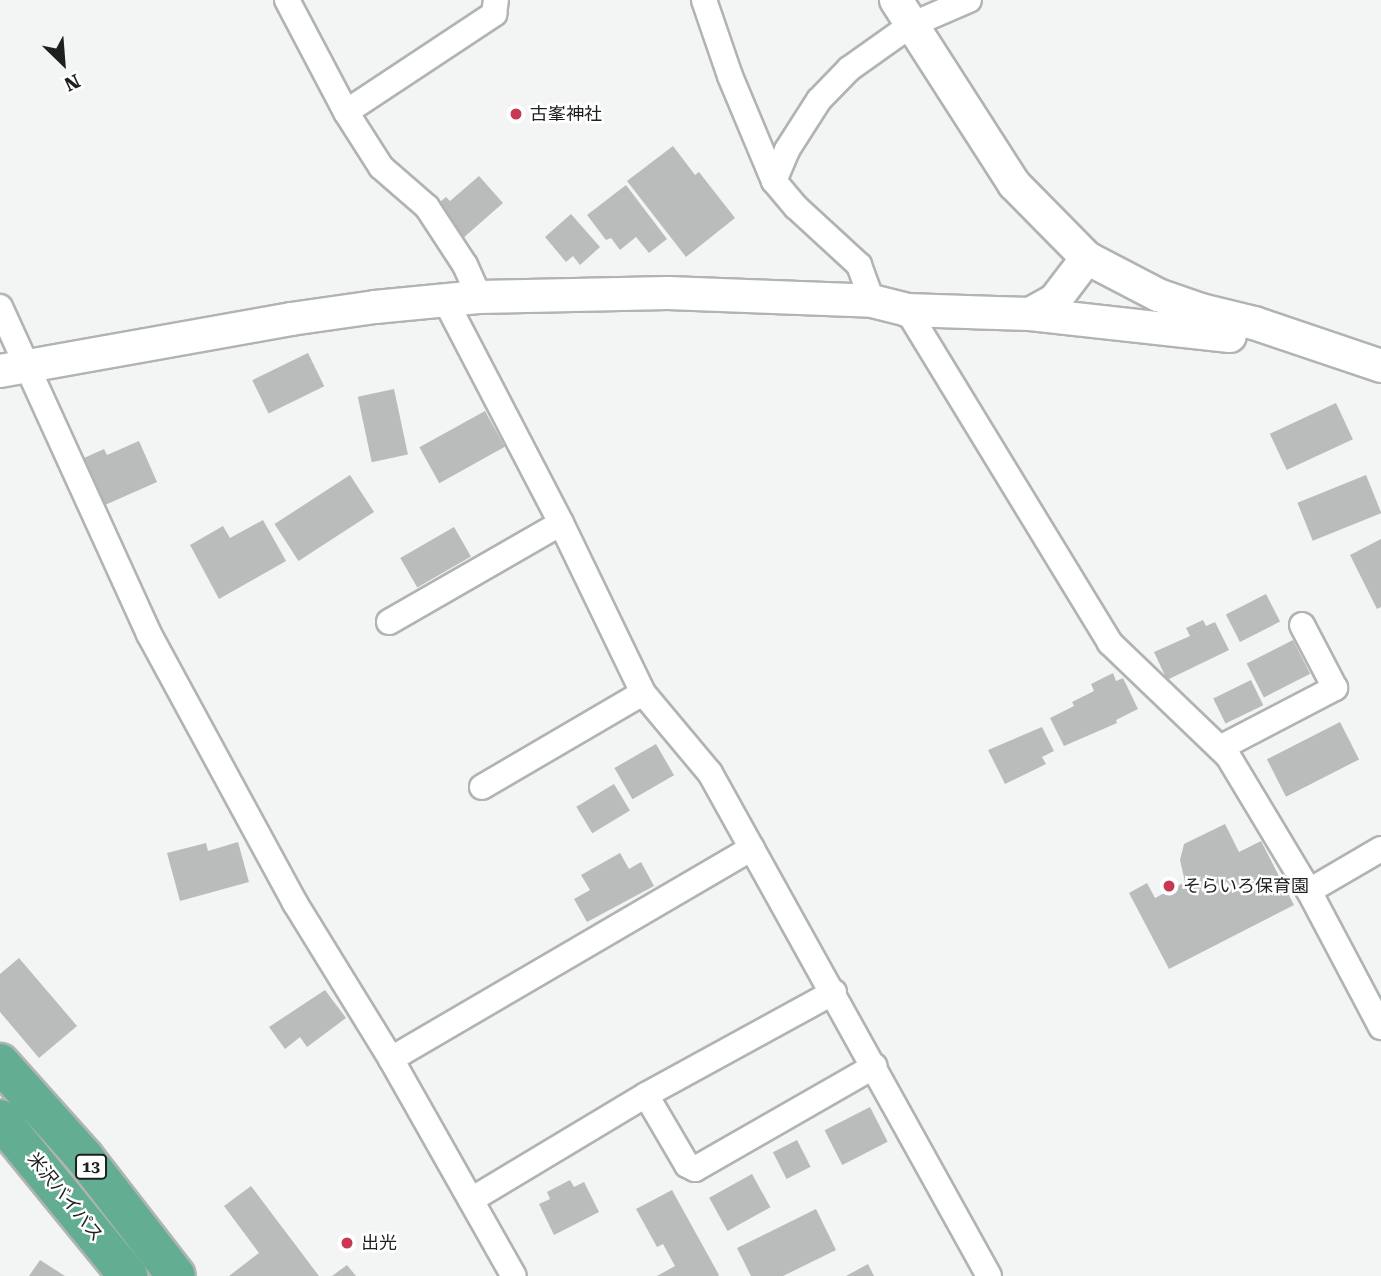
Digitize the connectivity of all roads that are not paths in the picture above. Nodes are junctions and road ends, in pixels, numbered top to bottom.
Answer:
1 (287, 0) edge
2 (496, 0) edge
3 (704, 0) edge
4 (969, 0) edge
5 (903, 12) edge
6 (346, 112) junction
7 (774, 181) junction
8 (1087, 258) junction
9 (480, 297) junction
10 (445, 300) junction
11 (872, 301) junction
12 (0, 307) edge
13 (907, 310) junction
14 (1030, 314) junction
15 (13, 368) edge
16 (1381, 368) edge
17 (561, 523) junction
18 (389, 622) dead end
19 (1302, 625) dead end
20 (643, 693) junction
21 (1220, 748) junction
22 (482, 787) dead end
23 (752, 849) junction
24 (1381, 849) edge
25 (1309, 891) junction
26 (834, 992) junction
27 (1381, 1027) edge
28 (391, 1059) junction
29 (0, 1063) edge
30 (875, 1066) junction
31 (646, 1095) junction
32 (0, 1119) edge
33 (471, 1200) junction
34 (984, 1274) edge
35 (128, 1276) edge
36 (176, 1276) edge
37 (514, 1276) edge

1 - 6 street
2 - 6 street
3 - 7 street
4 - 5 street
5 - 7 street
5 - 8 street
6 - 9 street
7 - 11 street
8 - 14 street
8 - 16 street
9 - 10 street
9 - 11 street
10 - 15 street
10 - 17 street
11 - 13 street
12 - 15 street
13 - 14 street
13 - 21 street
14 - 16 street
15 - 28 street
17 - 18 street
17 - 20 street
19 - 21 street
20 - 22 street
20 - 23 street
21 - 25 street
23 - 26 street
23 - 28 street
24 - 25 street
25 - 27 street
26 - 30 street
26 - 31 street
28 - 33 street
29 - 36 highway, 13
30 - 31 street
30 - 34 street
31 - 33 street
32 - 35 highway, 米沢バイパス / 13
33 - 37 street

